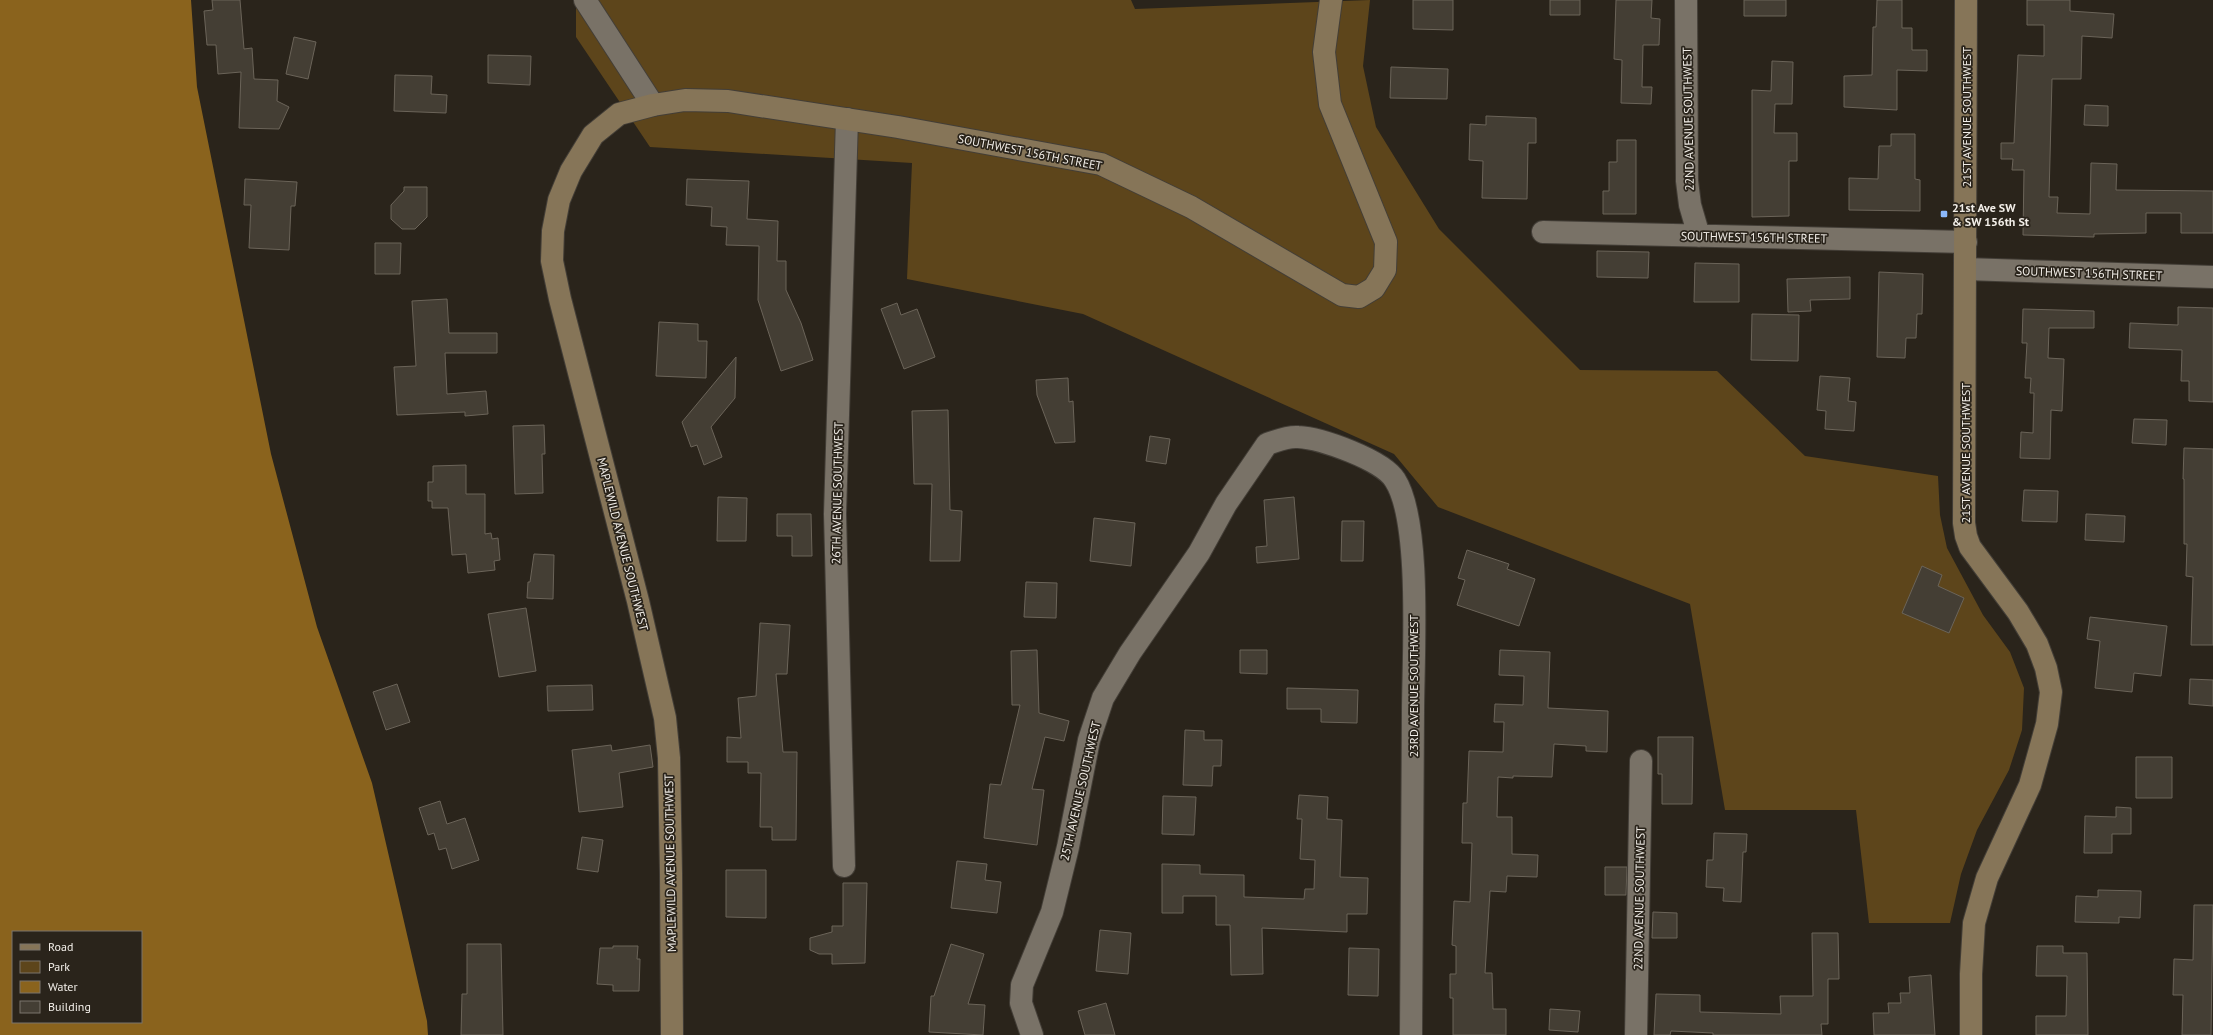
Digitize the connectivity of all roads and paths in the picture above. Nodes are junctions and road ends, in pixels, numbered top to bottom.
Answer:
1 (585, 0) edge
2 (1331, 0) edge
3 (1686, 0) edge
4 (1966, 0) edge
5 (653, 105) junction
6 (847, 119) junction
7 (1543, 232) dead end
8 (1699, 236) junction
9 (1966, 242) junction
10 (1965, 269) junction
11 (2213, 277) edge
12 (1267, 444) joint
13 (1641, 761) dead end
14 (844, 866) dead end
15 (672, 1035) edge
16 (1032, 1035) edge
17 (1411, 1035) edge
18 (1636, 1035) edge
19 (1971, 1035) edge

1 - 5 street
2 - 6 street, SOUTHWEST 156TH STREET
3 - 8 street, 22ND AVENUE SOUTHWEST
4 - 9 street, 21ST AVENUE SOUTHWEST
5 - 6 street, SOUTHWEST 156TH STREET
5 - 15 street, MAPLEWILD AVENUE SOUTHWEST
6 - 14 street, 26TH AVENUE SOUTHWEST
7 - 8 street, SOUTHWEST 156TH STREET
8 - 9 street, SOUTHWEST 156TH STREET
9 - 10 street, 21ST AVENUE SOUTHWEST
10 - 11 street, SOUTHWEST 156TH STREET
10 - 19 street, 21ST AVENUE SOUTHWEST
12 - 16 street, 25TH AVENUE SOUTHWEST
12 - 17 street, 23RD AVENUE SOUTHWEST
13 - 18 street, 22ND AVENUE SOUTHWEST

